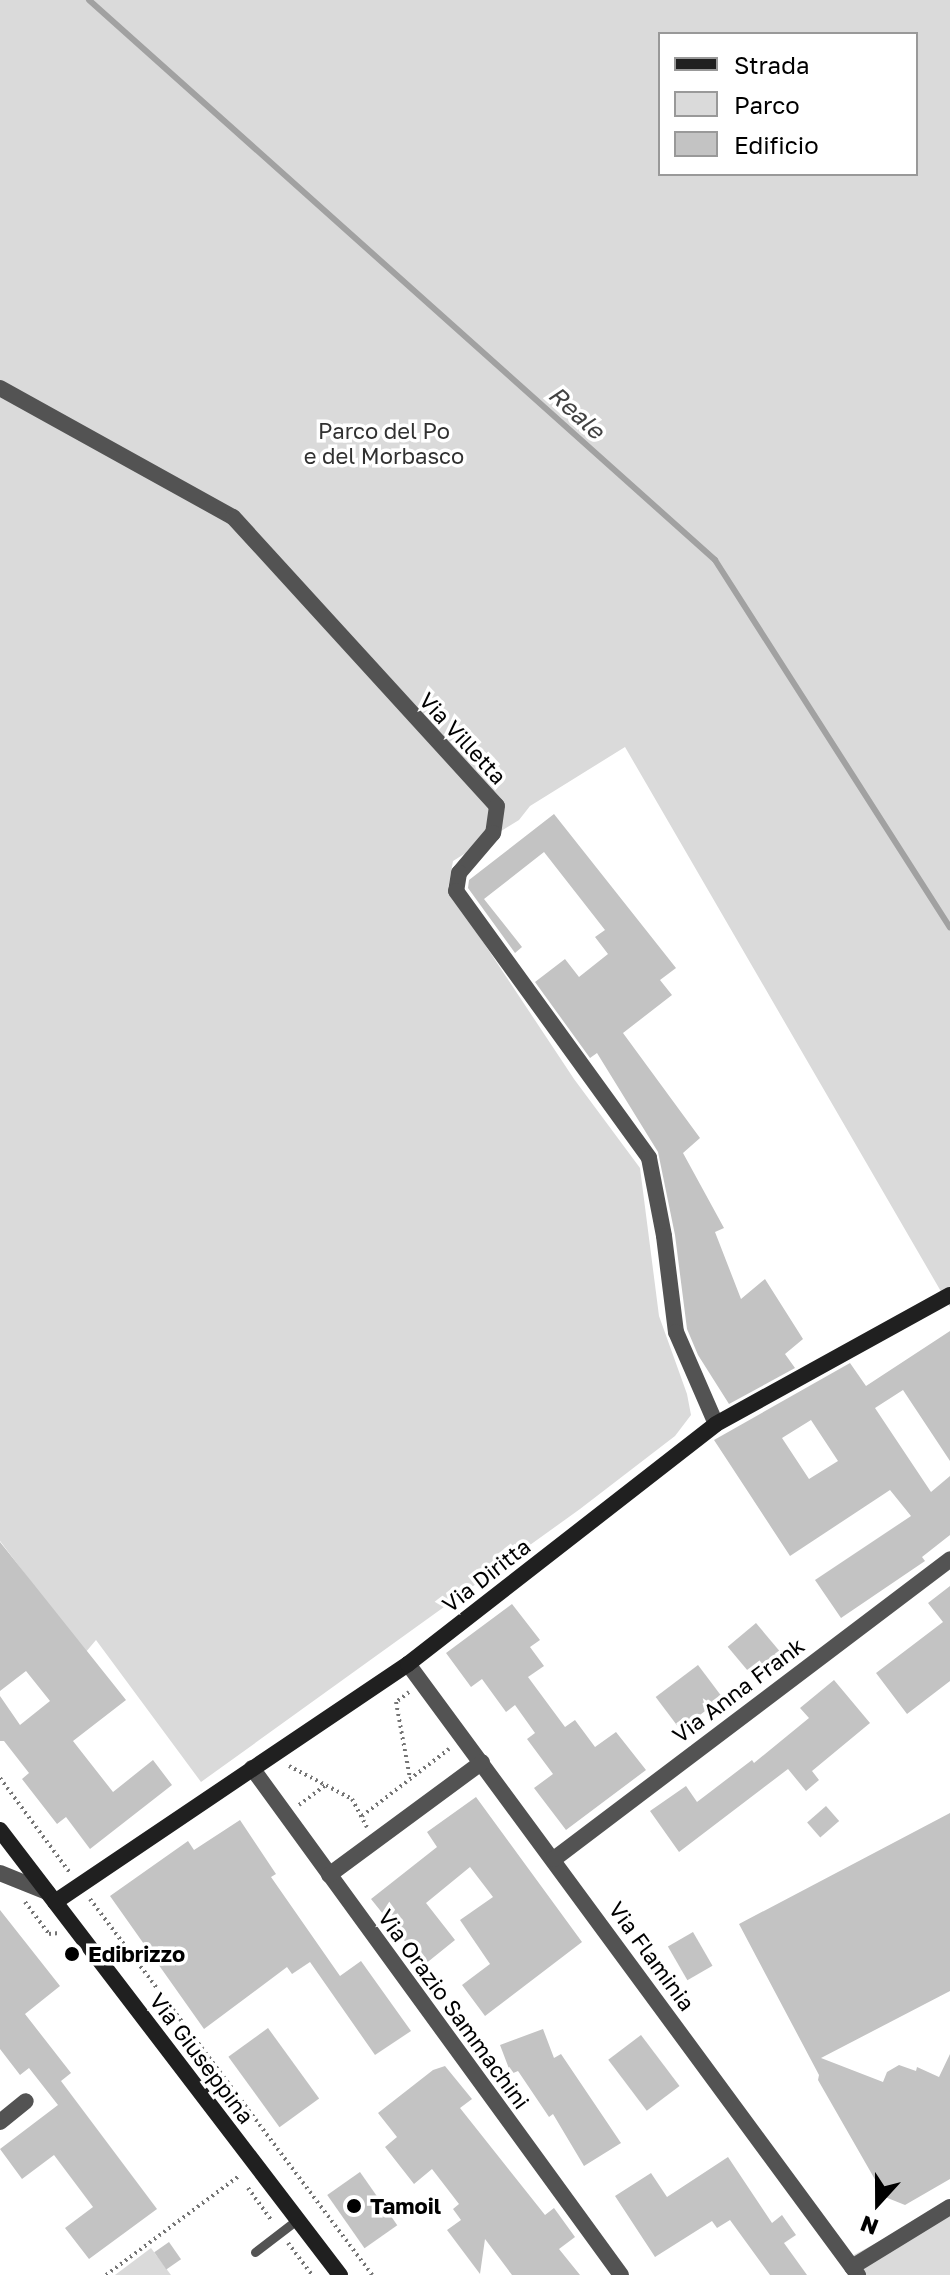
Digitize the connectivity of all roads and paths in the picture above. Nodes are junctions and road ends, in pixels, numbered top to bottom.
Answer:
1 (0, 388) edge
2 (950, 1295) edge
3 (716, 1424) junction
4 (950, 1559) edge
5 (408, 1664) junction
6 (422, 1683) junction
7 (464, 1738) junction
8 (269, 1756) junction
9 (482, 1762) junction
10 (252, 1768) junction
11 (0, 1778) edge
12 (410, 1778) junction
13 (326, 1785) junction
14 (285, 1814) junction
15 (362, 1816) junction
16 (0, 1830) edge
17 (374, 1843) junction
18 (554, 1859) junction
19 (0, 1873) edge
20 (329, 1875) junction
21 (81, 1887) junction
22 (51, 1897) junction
23 (26, 2101) dead end
24 (0, 2122) edge
25 (239, 2176) dead end
26 (950, 2207) edge
27 (298, 2219) junction
28 (255, 2252) dead end
29 (855, 2271) edge
30 (106, 2275) edge
31 (340, 2275) edge
32 (372, 2275) edge
33 (621, 2275) edge

1 - 3 street, Via Villetta
2 - 3 street, Via Diritta
3 - 5 street, Via Diritta
4 - 18 street, Via Anna Frank
5 - 6 street, Via Flaminia
5 - 8 street, Via Diritta
6 - 7 street, Via Flaminia
6 - 12 path
7 - 9 street, Via Flaminia
7 - 12 path
8 - 10 street, Via Diritta
8 - 13 path
9 - 17 street
9 - 18 street, Via Flaminia
10 - 14 street, Via Orazio Sammachini
10 - 21 street, Via Diritta
11 - 21 path
12 - 15 path
13 - 14 path
13 - 15 path
14 - 20 street, Via Orazio Sammachini
15 - 17 path
16 - 22 street, Via Giuseppina
17 - 20 street
18 - 29 street, Via Flaminia
19 - 22 street
20 - 33 street, Via Orazio Sammachini
21 - 22 street, Via Diritta
21 - 32 path
22 - 27 street, Via Giuseppina
23 - 24 street
25 - 30 path
26 - 29 street
27 - 28 lane
27 - 31 street, Via Giuseppina

